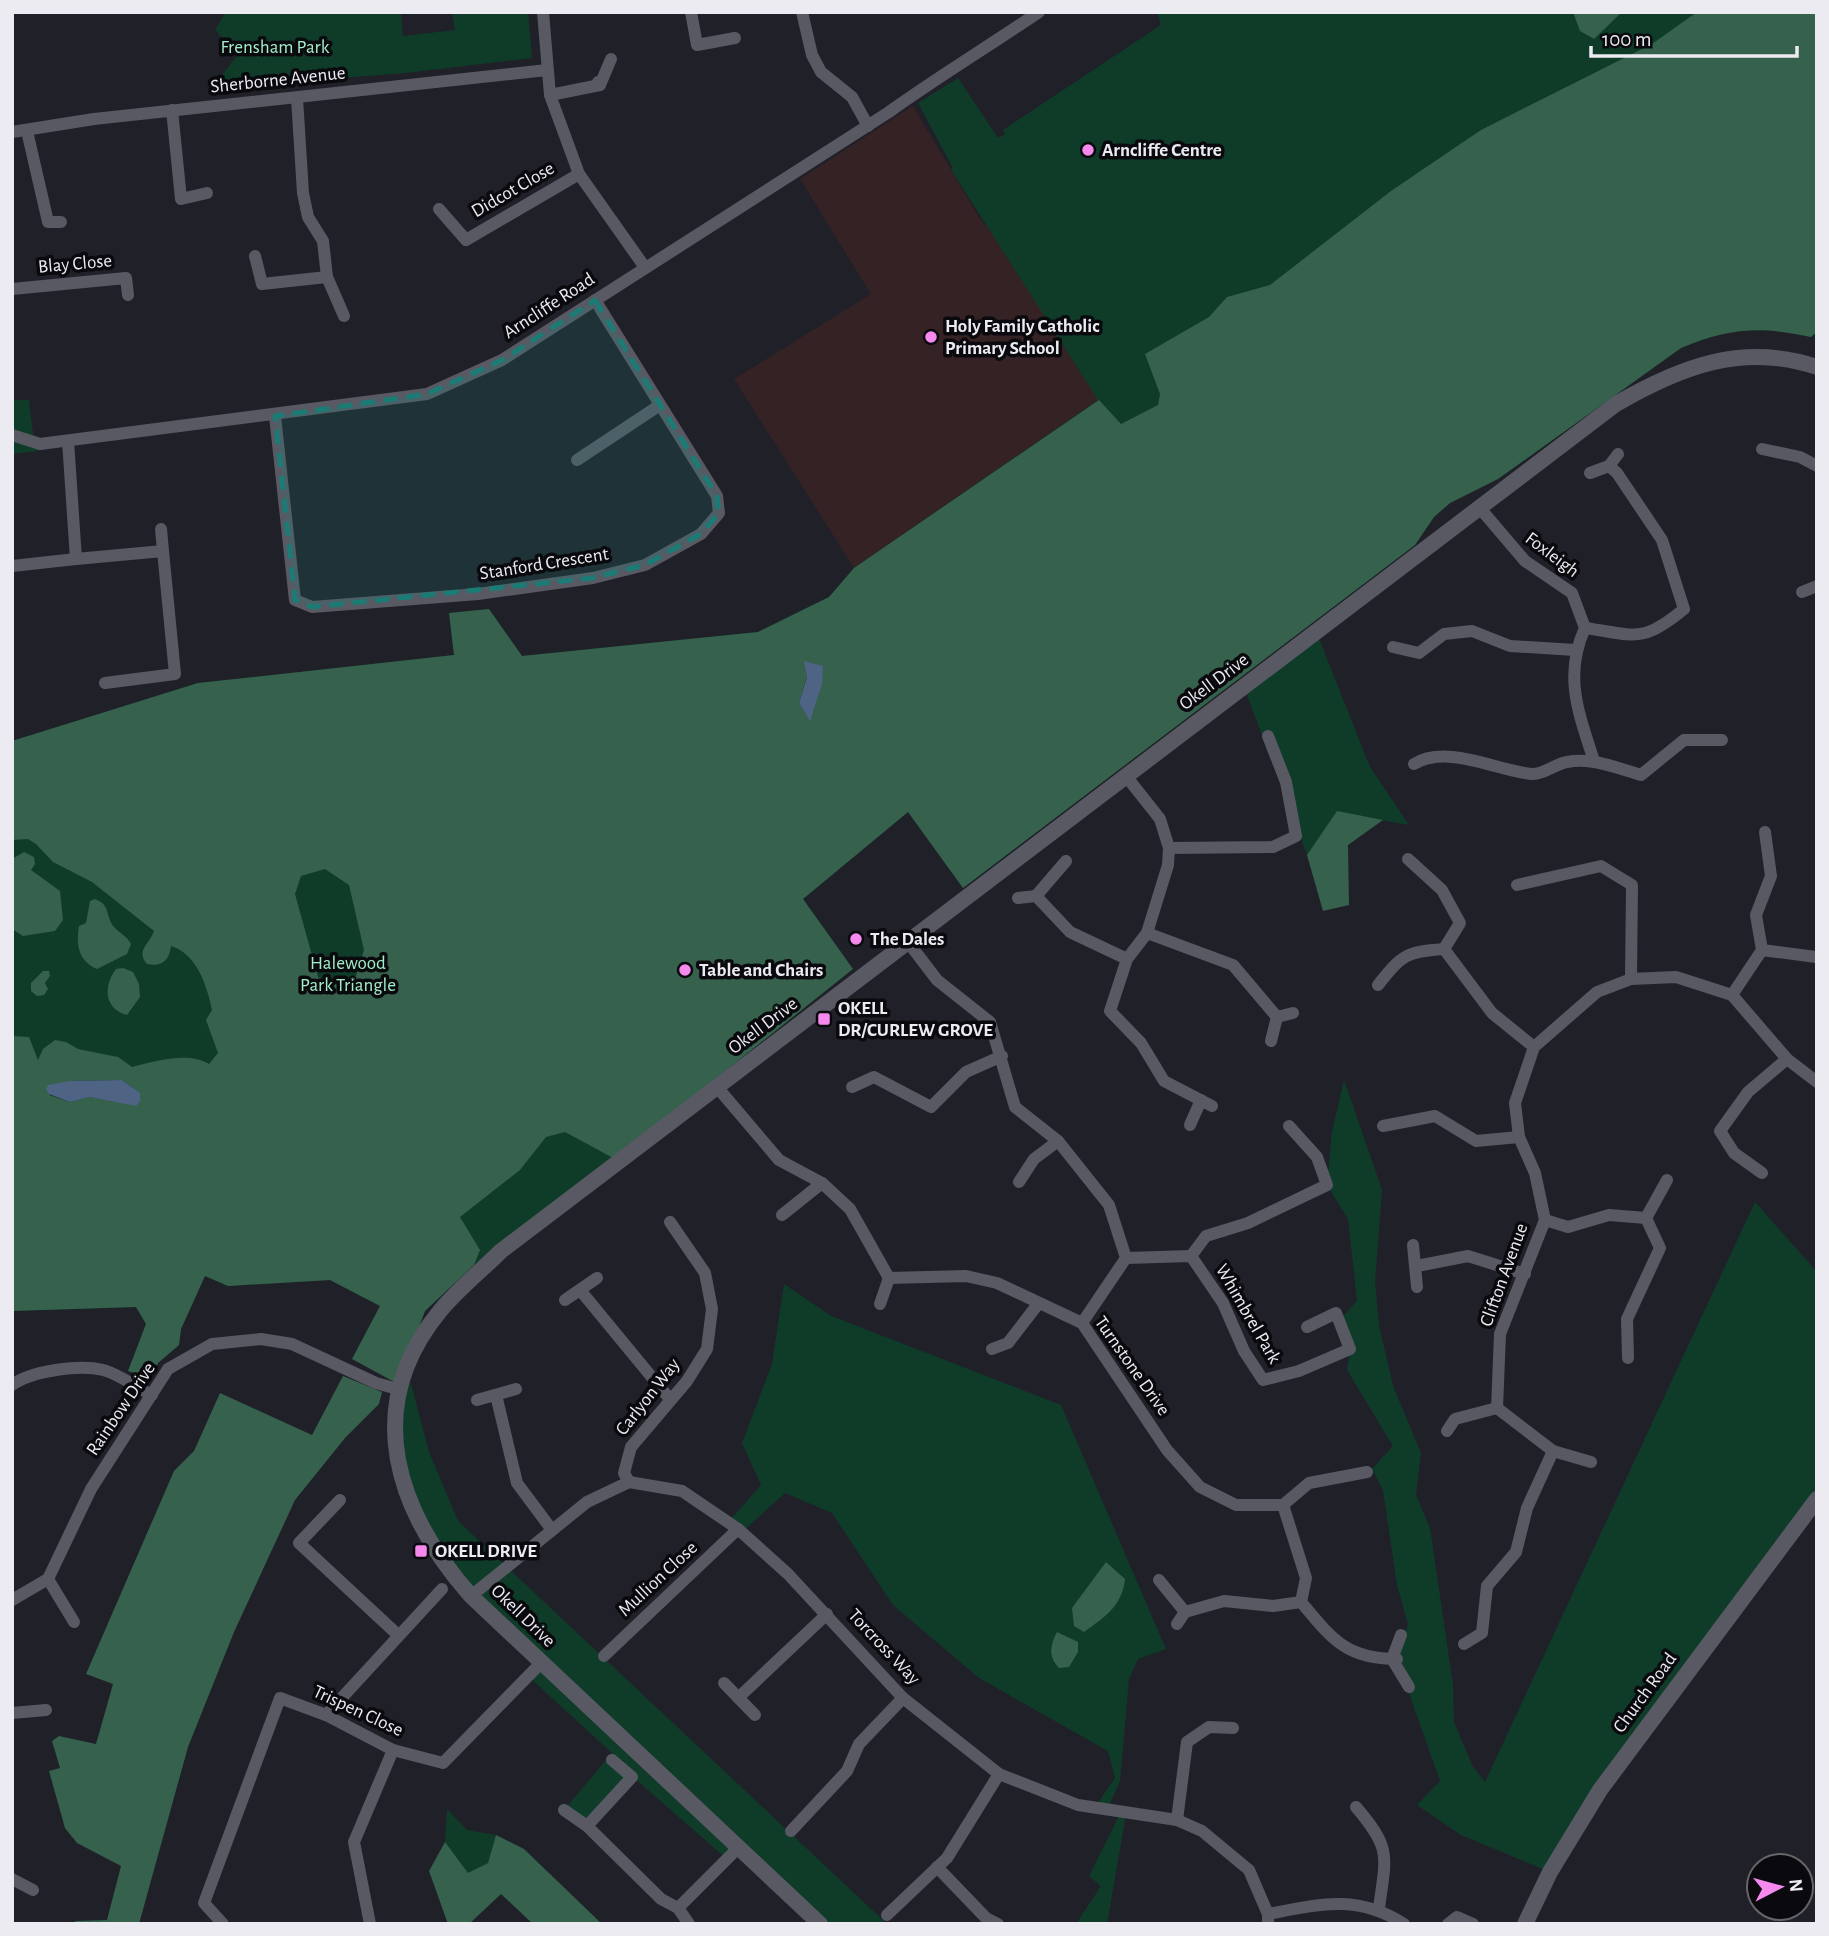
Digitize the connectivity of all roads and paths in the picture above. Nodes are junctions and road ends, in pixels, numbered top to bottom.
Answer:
1 (542, 12) edge
2 (691, 12) edge
3 (802, 12) edge
4 (1039, 12) edge
5 (736, 38) dead end
6 (611, 60) dead end
7 (547, 70) junction
8 (550, 95) junction
9 (297, 98) junction
10 (172, 110) junction
11 (868, 126) junction
12 (27, 131) junction
13 (12, 132) edge
14 (579, 174) junction
15 (207, 193) dead end
16 (439, 209) dead end
17 (61, 222) dead end
18 (255, 256) dead end
19 (644, 267) junction
20 (327, 278) junction
21 (12, 289) edge
22 (128, 295) dead end
23 (595, 300) junction
24 (344, 316) dead end
25 (1817, 367) edge
26 (660, 405) junction
27 (275, 416) junction
28 (12, 435) edge
29 (68, 441) junction
30 (1762, 449) dead end
31 (1618, 454) dead end
32 (577, 460) dead end
33 (1609, 466) junction
34 (1817, 466) edge
35 (1590, 473) dead end
36 (1479, 507) junction
37 (161, 529) dead end
38 (163, 551) junction
39 (76, 559) junction
40 (12, 566) edge
41 (1817, 586) edge
42 (1802, 592) dead end
43 (1585, 628) junction
44 (1393, 647) dead end
45 (1575, 650) junction
46 (105, 682) dead end
47 (1268, 736) dead end
48 (1722, 740) dead end
49 (1594, 761) junction
50 (1414, 764) dead end
51 (1126, 776) junction
52 (1765, 832) dead end
53 (1169, 848) junction
54 (1408, 859) dead end
55 (1066, 861) dead end
56 (1517, 885) dead end
57 (1036, 896) junction
58 (1018, 898) dead end
59 (1147, 933) junction
60 (908, 942) junction
61 (1444, 949) junction
62 (1762, 950) junction
63 (1816, 957) edge
64 (1127, 959) junction
65 (1631, 979) junction
66 (1378, 985) dead end
67 (1732, 995) junction
68 (1293, 1013) dead end
69 (1277, 1017) junction
70 (1271, 1041) dead end
71 (1534, 1047) junction
72 (1002, 1056) junction
73 (1787, 1059) junction
74 (1817, 1082) edge
75 (717, 1087) junction
76 (852, 1087) dead end
77 (1190, 1125) dead end
78 (1383, 1125) dead end
79 (1289, 1126) dead end
80 (1519, 1137) junction
81 (1058, 1141) junction
82 (1762, 1174) dead end
83 (1667, 1180) dead end
84 (1019, 1182) dead end
85 (822, 1183) junction
86 (782, 1215) dead end
87 (1646, 1218) junction
88 (1545, 1220) junction
89 (670, 1222) dead end
90 (1413, 1245) dead end
91 (1191, 1256) junction
92 (1126, 1258) junction
93 (1417, 1266) junction
94 (1525, 1274) junction
95 (597, 1278) dead end
96 (889, 1278) junction
97 (1417, 1287) dead end
98 (580, 1290) junction
99 (565, 1300) dead end
100 (880, 1304) dead end
101 (1038, 1304) junction
102 (1082, 1323) junction
103 (1307, 1327) dead end
104 (992, 1349) dead end
105 (1628, 1358) dead end
106 (12, 1385) edge
107 (516, 1389) dead end
108 (401, 1390) junction
109 (152, 1395) junction
110 (496, 1395) junction
111 (669, 1398) junction
112 (477, 1400) dead end
113 (1497, 1408) junction
114 (1447, 1431) dead end
115 (1553, 1451) junction
116 (1591, 1462) dead end
117 (1367, 1472) dead end
118 (629, 1482) junction
119 (1817, 1499) edge
120 (340, 1500) dead end
121 (1283, 1505) junction
122 (738, 1529) junction
123 (552, 1530) junction
124 (48, 1579) junction
125 (1159, 1580) dead end
126 (442, 1589) dead end
127 (471, 1596) junction
128 (12, 1600) edge
129 (1301, 1602) junction
130 (1185, 1612) junction
131 (827, 1614) junction
132 (74, 1622) dead end
133 (1177, 1624) dead end
134 (398, 1635) junction
135 (1401, 1635) dead end
136 (1464, 1644) dead end
137 (604, 1656) dead end
138 (1395, 1659) junction
139 (541, 1662) junction
140 (724, 1684) dead end
141 (1409, 1686) dead end
142 (738, 1698) junction
143 (903, 1698) junction
144 (46, 1710) dead end
145 (12, 1713) edge
146 (326, 1715) junction
147 (755, 1715) dead end
148 (1233, 1728) dead end
149 (393, 1750) junction
150 (612, 1760) dead end
151 (999, 1774) junction
152 (1356, 1807) dead end
153 (564, 1810) dead end
154 (1177, 1820) junction
155 (587, 1826) junction
156 (791, 1830) dead end
157 (738, 1848) junction
158 (937, 1867) junction
159 (12, 1879) edge
160 (33, 1890) dead end
161 (678, 1908) junction
162 (1379, 1908) junction
163 (887, 1915) dead end
164 (1268, 1919) edge
165 (223, 1924) edge
166 (370, 1924) edge
167 (689, 1924) edge
168 (820, 1924) edge
169 (998, 1924) edge
170 (1404, 1924) edge
171 (1448, 1924) edge
172 (1473, 1924) edge
173 (1525, 1924) edge

1 - 7 street
2 - 5 street
3 - 11 street
4 - 11 street, Arncliffe Road
6 - 8 street
7 - 8 street
7 - 9 street, Sherborne Avenue
8 - 14 street
9 - 10 street, Sherborne Avenue
9 - 20 street
10 - 12 street, Sherborne Avenue
10 - 15 street
11 - 19 street, Arncliffe Road
12 - 13 street, Sherborne Avenue
12 - 17 street
14 - 16 street, Didcot Close
14 - 19 street
18 - 20 street
19 - 23 street, Arncliffe Road
20 - 24 street
21 - 22 street, Blay Close
23 - 26 street, Stanford Crescent
23 - 27 street, Arncliffe Road
25 - 36 street, Okell Drive
26 - 27 street, Stanford Crescent
26 - 32 street
27 - 29 street, Arncliffe Road
28 - 29 street, Arncliffe Road
29 - 39 street
30 - 34 street
31 - 33 street
33 - 35 street
33 - 43 street
36 - 43 street, Foxleigh
36 - 51 street, Okell Drive
37 - 38 street
38 - 39 street
38 - 46 street
39 - 40 street
41 - 42 street
43 - 45 street
44 - 45 street
45 - 49 street
47 - 53 street
48 - 49 street
49 - 50 street
51 - 53 street
51 - 60 street, Okell Drive
52 - 62 street
53 - 59 street
54 - 61 street
55 - 57 street
56 - 65 street
57 - 58 street
57 - 64 street
59 - 64 street
59 - 69 street
60 - 72 street
60 - 75 street, Okell Drive
61 - 66 street
61 - 71 street
62 - 63 street
62 - 67 street
64 - 77 street
65 - 67 street
65 - 71 street
67 - 73 street
68 - 69 street
69 - 70 street
71 - 80 street, Clifton Avenue
72 - 76 street
72 - 81 street
73 - 74 street
73 - 82 street
75 - 85 street
75 - 108 street, Okell Drive
78 - 80 street
79 - 91 street
80 - 88 street, Clifton Avenue
81 - 84 street
81 - 92 street
83 - 87 street
85 - 86 street
85 - 96 street
87 - 88 street
87 - 105 street
88 - 94 street, Clifton Avenue
89 - 111 street, Carlyon Way
90 - 93 street
91 - 92 street, Whimbrel Park
91 - 103 street, Whimbrel Park
92 - 102 street
93 - 94 street
93 - 97 street
94 - 113 street, Clifton Avenue
95 - 98 street
96 - 100 street
96 - 101 street, Turnstone Drive
98 - 99 street
98 - 111 street
101 - 102 street, Turnstone Drive
101 - 104 street
102 - 121 street, Turnstone Drive
106 - 109 street
107 - 110 street
108 - 109 street, Rainbow Drive
108 - 127 street, Okell Drive
109 - 124 street, Rainbow Drive
110 - 112 street
110 - 123 street
111 - 118 street, Carlyon Way
113 - 114 street
113 - 115 street
115 - 116 street
115 - 136 street
117 - 121 street
118 - 122 street, Torcross Way
118 - 123 street
119 - 173 street, Church Road
120 - 134 street
121 - 129 street
122 - 131 street, Torcross Way
122 - 137 street, Mullion Close
123 - 127 street
124 - 128 street
124 - 132 street
125 - 130 street
126 - 134 street
127 - 139 street, Okell Drive
129 - 130 street
129 - 138 street
130 - 133 street
131 - 142 street
131 - 143 street, Torcross Way
134 - 146 street
135 - 138 street
138 - 141 street
139 - 149 street, Trispen Close
139 - 157 street, Okell Drive
140 - 142 street
142 - 147 street
143 - 151 street, Torcross Way
143 - 156 street
144 - 145 street
146 - 149 street, Trispen Close
146 - 165 street, Trispen Close
148 - 154 street
149 - 166 street
150 - 155 street
151 - 154 street, Torcross Way
151 - 158 street
152 - 162 street
153 - 155 street
154 - 164 street, Torcross Way
155 - 161 street
157 - 161 street
157 - 168 street, Okell Drive
158 - 163 street
158 - 169 street
159 - 160 street
161 - 167 street
162 - 164 street
162 - 170 street
171 - 172 street

